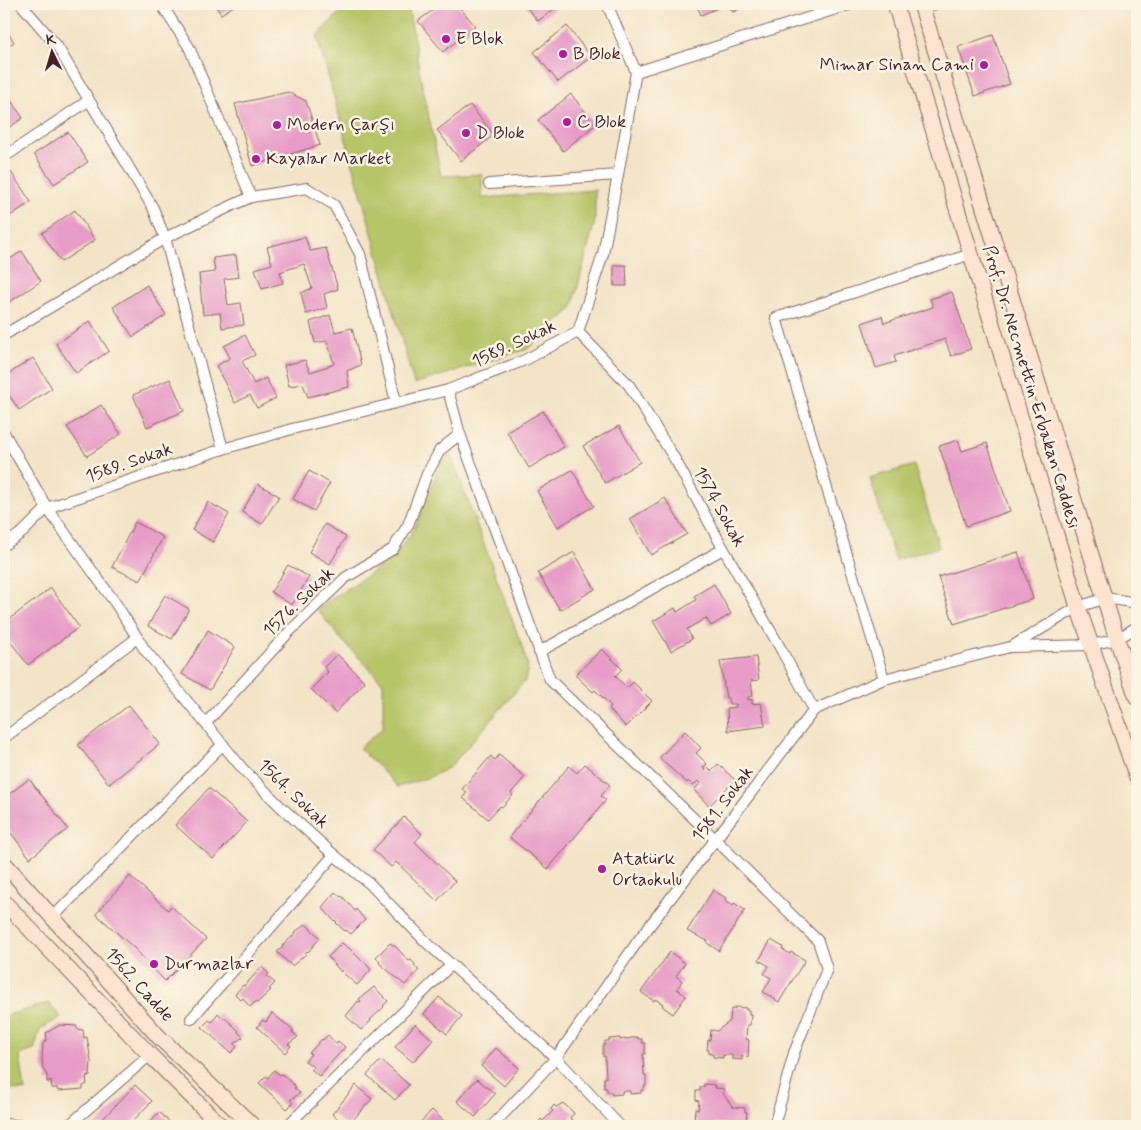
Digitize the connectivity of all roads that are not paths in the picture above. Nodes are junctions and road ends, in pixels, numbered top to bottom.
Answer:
1 (21, 4) edge
2 (161, 4) edge
3 (607, 4) edge
4 (852, 4) edge
5 (896, 4) edge
6 (926, 6) edge
7 (636, 72) junction
8 (88, 101) junction
9 (4, 157) edge
10 (618, 175) junction
11 (489, 184) dead end
12 (251, 196) junction
13 (164, 238) junction
14 (971, 254) junction
15 (578, 332) junction
16 (4, 335) edge
17 (448, 390) junction
18 (396, 402) junction
19 (4, 433) edge
20 (460, 434) junction
21 (223, 449) junction
22 (47, 508) junction
23 (4, 545) edge
24 (724, 549) junction
25 (1106, 598) junction
26 (1137, 603) edge
27 (1078, 607) junction
28 (1137, 627) edge
29 (138, 638) junction
30 (1117, 638) junction
31 (1091, 645) junction
32 (1010, 647) junction
33 (539, 652) junction
34 (884, 679) junction
35 (1137, 698) edge
36 (814, 710) junction
37 (206, 723) junction
38 (4, 738) edge
39 (224, 744) junction
40 (1137, 778) edge
41 (716, 840) junction
42 (334, 856) junction
43 (4, 863) edge
44 (4, 902) edge
45 (53, 918) junction
46 (451, 964) junction
47 (191, 1019) dead end
48 (150, 1055) junction
49 (556, 1058) junction
50 (4, 1124) edge
51 (29, 1126) edge
52 (68, 1126) edge
53 (221, 1126) edge
54 (253, 1126) edge
55 (286, 1126) edge
56 (492, 1126) edge
57 (620, 1126) edge
58 (774, 1126) edge

1 - 8 street
2 - 12 street
3 - 7 street
4 - 7 street
5 - 14 main road, Prof. Dr. Necmettin Erbakan Caddesi
6 - 25 main road, Prof. Dr. Necmettin Erbakan Caddesi
7 - 10 street, 1589. Sokak
8 - 9 street
8 - 13 street
10 - 11 street
10 - 15 street, 1589. Sokak
12 - 13 street
12 - 18 street
13 - 16 street
13 - 21 street
14 - 27 main road, Prof. Dr. Necmettin Erbakan Caddesi
14 - 34 street
15 - 17 street, 1589. Sokak
15 - 24 street, 1574 Sokak
17 - 18 street, 1589. Sokak
17 - 20 street
18 - 21 street, 1589. Sokak
19 - 22 street, 1564. Sokak
20 - 33 street
20 - 37 street, 1576. Sokak
21 - 22 street, 1589. Sokak
22 - 23 street
22 - 29 street, 1564. Sokak
24 - 33 street
24 - 36 street, 1574 Sokak
25 - 26 street
25 - 27 street
25 - 30 main road, Prof. Dr. Necmettin Erbakan Caddesi
27 - 31 main road, Prof. Dr. Necmettin Erbakan Caddesi
27 - 32 street
28 - 30 street
29 - 37 street, 1564. Sokak
29 - 38 street
30 - 31 street
30 - 35 main road, Prof. Dr. Necmettin Erbakan Caddesi
31 - 32 street
31 - 40 main road, Prof. Dr. Necmettin Erbakan Caddesi
32 - 34 street, 1581. Sokak
33 - 41 street
34 - 36 street, 1581. Sokak
36 - 41 street, 1581. Sokak
37 - 39 street, 1564. Sokak
39 - 42 street, 1564. Sokak
39 - 45 street
41 - 49 street, 1581. Sokak
41 - 58 street
42 - 46 street, 1564. Sokak
42 - 47 street
43 - 45 main road, 1562. Cadde
44 - 48 main road
45 - 54 main road, 1562. Cadde
46 - 49 street, 1564. Sokak
46 - 55 street
48 - 52 street
48 - 53 main road
49 - 56 street, 1581. Sokak
49 - 57 street, 1564. Sokak
50 - 51 street

